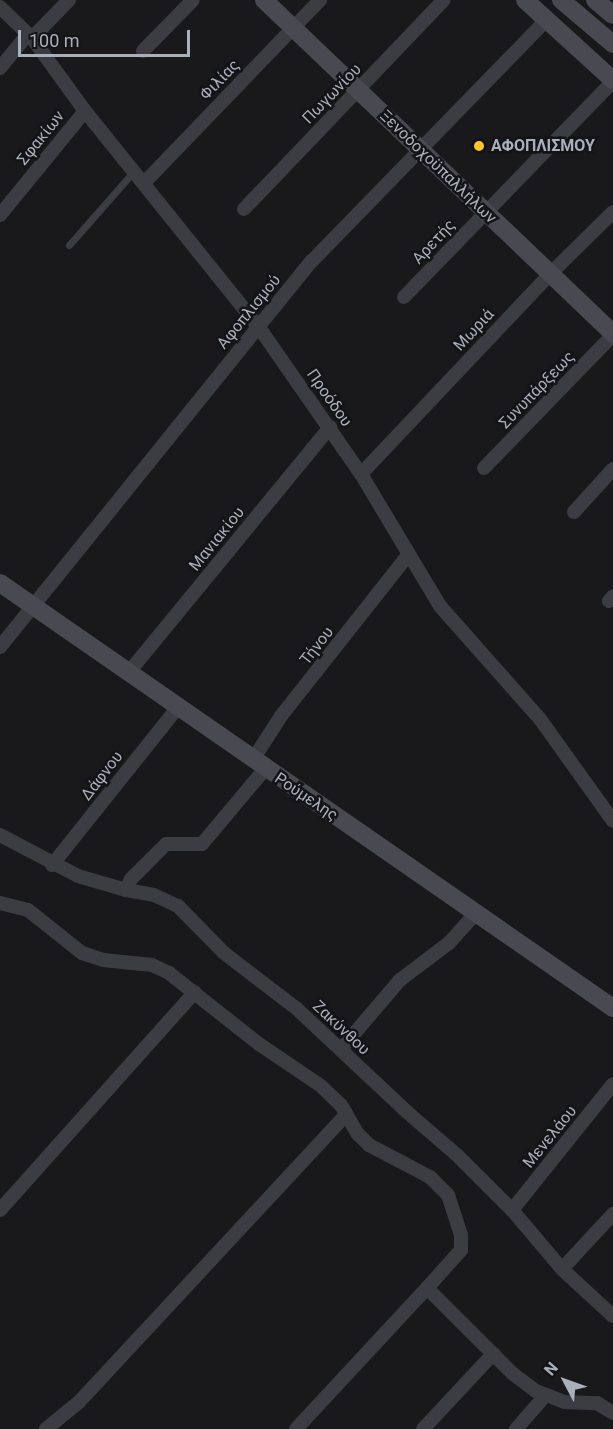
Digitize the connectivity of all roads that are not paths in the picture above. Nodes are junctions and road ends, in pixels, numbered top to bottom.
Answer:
1 (69, 0) edge
2 (193, 0) edge
3 (264, 0) edge
4 (320, 0) edge
5 (444, 0) edge
6 (525, 0) edge
7 (561, 0) edge
8 (595, 0) edge
9 (0, 7) edge
10 (613, 15) edge
11 (547, 19) junction
12 (293, 28) junction
13 (30, 36) junction
14 (613, 44) edge
15 (143, 51) dead end
16 (0, 68) edge
17 (613, 80) edge
18 (358, 91) junction
19 (85, 111) junction
20 (421, 151) junction
21 (134, 171) junction
22 (144, 183) junction
23 (244, 209) dead end
24 (484, 212) junction
25 (613, 212) edge
26 (0, 215) edge
27 (69, 245) dead end
28 (550, 274) junction
29 (404, 297) dead end
30 (258, 326) junction
31 (613, 335) edge
32 (330, 427) junction
33 (484, 468) dead end
34 (613, 469) edge
35 (361, 474) junction
36 (574, 512) dead end
37 (408, 555) junction
38 (0, 583) edge
39 (32, 606) junction
40 (0, 647) edge
41 (129, 672) junction
42 (178, 707) junction
43 (259, 763) junction
44 (613, 821) edge
45 (0, 835) edge
46 (52, 865) junction
47 (126, 890) junction
48 (0, 903) edge
49 (476, 913) junction
50 (195, 992) junction
51 (613, 1008) edge
52 (341, 1049) junction
53 (613, 1084) edge
54 (346, 1114) junction
55 (0, 1210) edge
56 (512, 1210) junction
57 (613, 1214) edge
58 (562, 1269) junction
59 (427, 1287) junction
60 (610, 1308) edge
61 (494, 1354) junction
62 (545, 1396) junction
63 (613, 1413) edge
64 (46, 1429) edge
65 (296, 1429) edge
66 (423, 1429) edge
67 (516, 1429) edge

1 - 13 street
2 - 15 street
3 - 12 street, Ξενοδοχοϋπαλλήλων
4 - 12 street, Φιλίας
5 - 18 street, Πωγωνίου
6 - 11 street
7 - 14 street
8 - 10 street
9 - 13 street, Προόδου
11 - 17 street
11 - 20 street, Αφοπλισμού
12 - 18 street, Ξενοδοχοϋπαλλήλων
12 - 22 street, Φιλίας
13 - 16 street
13 - 19 street, Προόδου
17 - 24 street, Αρετής
18 - 20 street, Ξενοδοχοϋπαλλήλων
18 - 23 street, Πωγωνίου
19 - 21 street, Προόδου
19 - 26 street, Σφακίων
20 - 24 street, Ξενοδοχοϋπαλλήλων
20 - 30 street, Αφοπλισμού
21 - 22 street, Προόδου
21 - 27 lane
22 - 30 street, Προόδου
24 - 28 street, Ξενοδοχοϋπαλλήλων
24 - 29 street, Αρετής
25 - 28 street, Μωριά
28 - 31 street, Ξενοδοχοϋπαλλήλων
28 - 35 street, Μωριά
30 - 32 street, Προόδου
30 - 39 street, Αφοπλισμού
31 - 33 street, Συνυπάρξεως
32 - 35 street, Προόδου
32 - 41 street, Μανιακίου
34 - 36 street
35 - 37 street, Προόδου
37 - 43 street, Τήνου
37 - 44 street, Προόδου
38 - 39 street, Ρούμελης
39 - 40 street, Αφοπλισμού
39 - 41 street, Ρούμελης
41 - 42 street, Ρούμελης
42 - 43 street, Ρούμελης
42 - 46 street, Δάφνου
43 - 47 street, Τήνου
43 - 49 street, Ρούμελης
45 - 46 street, Ζακύνθου
46 - 47 street, Ζακύνθου
47 - 52 street, Ζακύνθου
48 - 50 street
49 - 51 street, Ρούμελης
49 - 52 street
50 - 54 street
50 - 55 street
52 - 56 street, Ζακύνθου
53 - 56 street, Μενελάου
54 - 59 street
54 - 64 street
56 - 58 street, Ζακύνθου
57 - 58 street
58 - 60 street, Ζακύνθου
59 - 61 street
59 - 65 street
61 - 62 street
61 - 66 street
62 - 63 street
62 - 67 street

